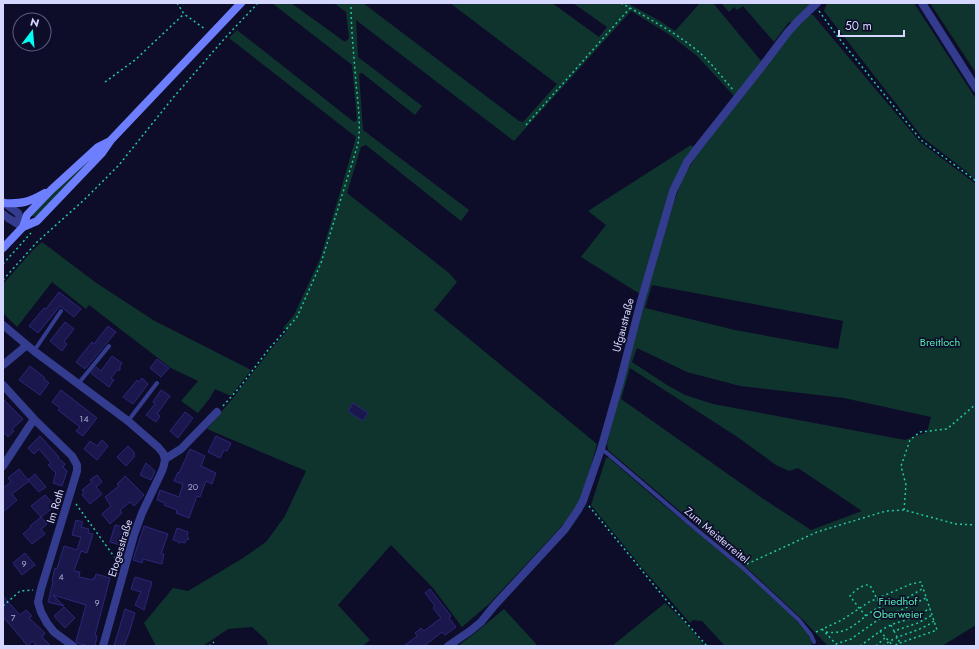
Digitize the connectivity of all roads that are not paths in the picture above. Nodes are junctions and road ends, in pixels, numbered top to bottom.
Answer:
1 (242, 3) edge
2 (922, 3) edge
3 (816, 4) edge
4 (976, 88) edge
5 (111, 140) junction
6 (51, 190) junction
7 (4, 203) edge
8 (3, 214) edge
9 (23, 227) junction
10 (3, 248) edge
11 (61, 311) dead end
12 (3, 325) edge
13 (27, 345) junction
14 (109, 346) dead end
15 (34, 351) junction
16 (3, 365) edge
17 (157, 383) dead end
18 (78, 384) junction
19 (3, 385) edge
20 (217, 412) road end
21 (34, 419) junction
22 (128, 421) junction
23 (601, 449) junction
24 (165, 459) junction
25 (3, 466) edge
26 (814, 642) dead end
27 (73, 646) edge
28 (103, 646) edge
29 (448, 646) edge

1 - 5 main road
2 - 4 street
3 - 23 street, Ufgaustraße
5 - 6 main road
5 - 9 main road
6 - 7 main road
6 - 9 main road
7 - 9 street
8 - 9 street
9 - 10 main road
11 - 15 lane
12 - 13 street
13 - 15 street
13 - 16 street
14 - 18 lane
15 - 18 street
17 - 22 lane
18 - 22 street
19 - 21 street, Im Roth
20 - 24 street
21 - 25 street
21 - 27 street, Im Roth
22 - 24 street
23 - 26 lane, Zum Meisterreitel
23 - 29 street, Ufgaustraße
24 - 28 street, Etogesstraße

